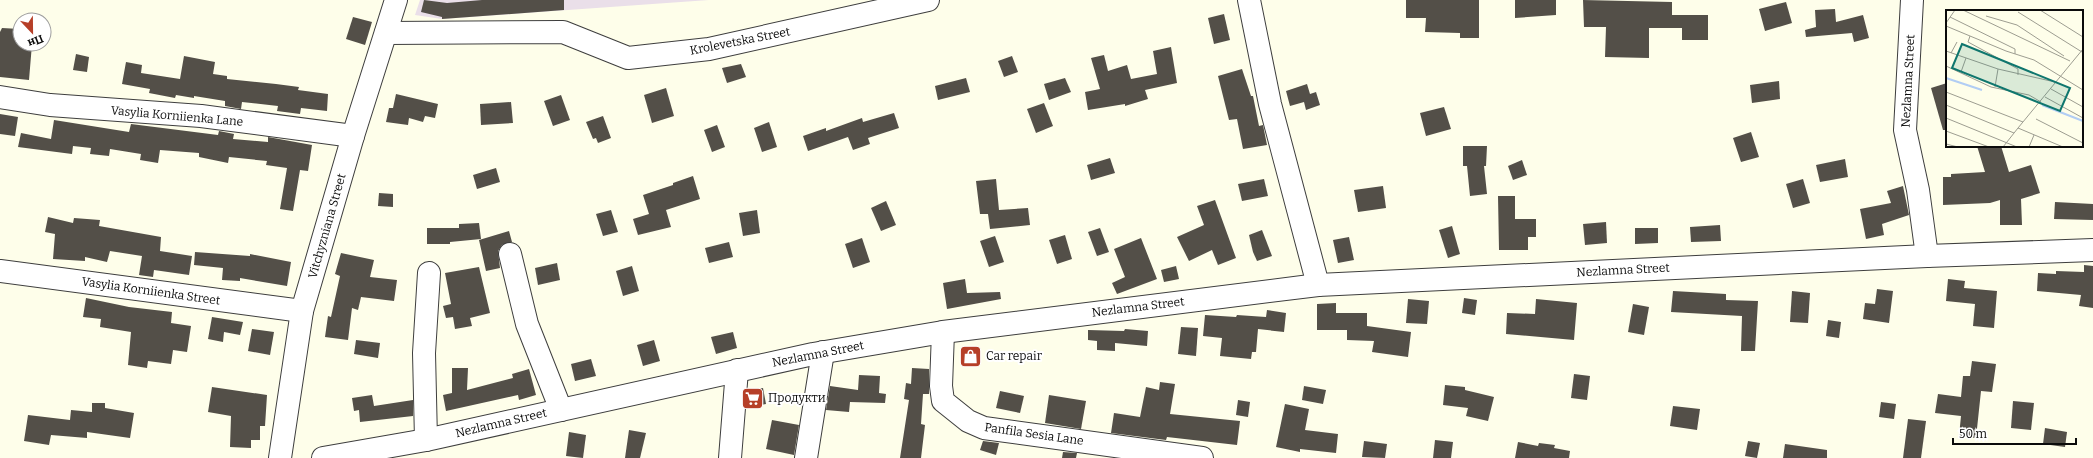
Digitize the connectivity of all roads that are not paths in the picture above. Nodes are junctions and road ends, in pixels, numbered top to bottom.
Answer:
1 (396, 0) edge
2 (928, 0) edge
3 (1249, 0) edge
4 (1912, 0) edge
5 (386, 33) junction
6 (0, 97) edge
7 (353, 136) junction
8 (2093, 250) edge
9 (510, 254) dead end
10 (1927, 256) junction
11 (0, 271) edge
12 (429, 272) dead end
13 (1318, 285) junction
14 (302, 311) junction
15 (943, 332) junction
16 (823, 352) junction
17 (737, 370) junction
18 (561, 410) junction
19 (426, 440) junction
20 (280, 458) edge
21 (323, 458) edge
22 (730, 458) edge
23 (806, 458) edge
24 (1202, 458) edge

1 - 5 street, Vitchyzniana Street
2 - 5 street, Krolevetska Street
3 - 13 street
4 - 10 street, Nezlamna Street
5 - 7 street, Vitchyzniana Street
6 - 7 street, Vasylia Korniienka Lane
7 - 14 street, Vitchyzniana Street
8 - 10 street, Nezlamna Street
9 - 18 street
10 - 13 street, Nezlamna Street
11 - 14 street, Vasylia Korniienka Street
12 - 19 street
13 - 15 street, Nezlamna Street
14 - 20 street, Vitchyzniana Street
15 - 16 street, Nezlamna Street
15 - 24 street, Panfila Sesia Lane
16 - 17 street, Nezlamna Street
16 - 23 street
17 - 18 street, Nezlamna Street
17 - 22 street
18 - 19 street, Nezlamna Street
19 - 21 street, Nezlamna Street

